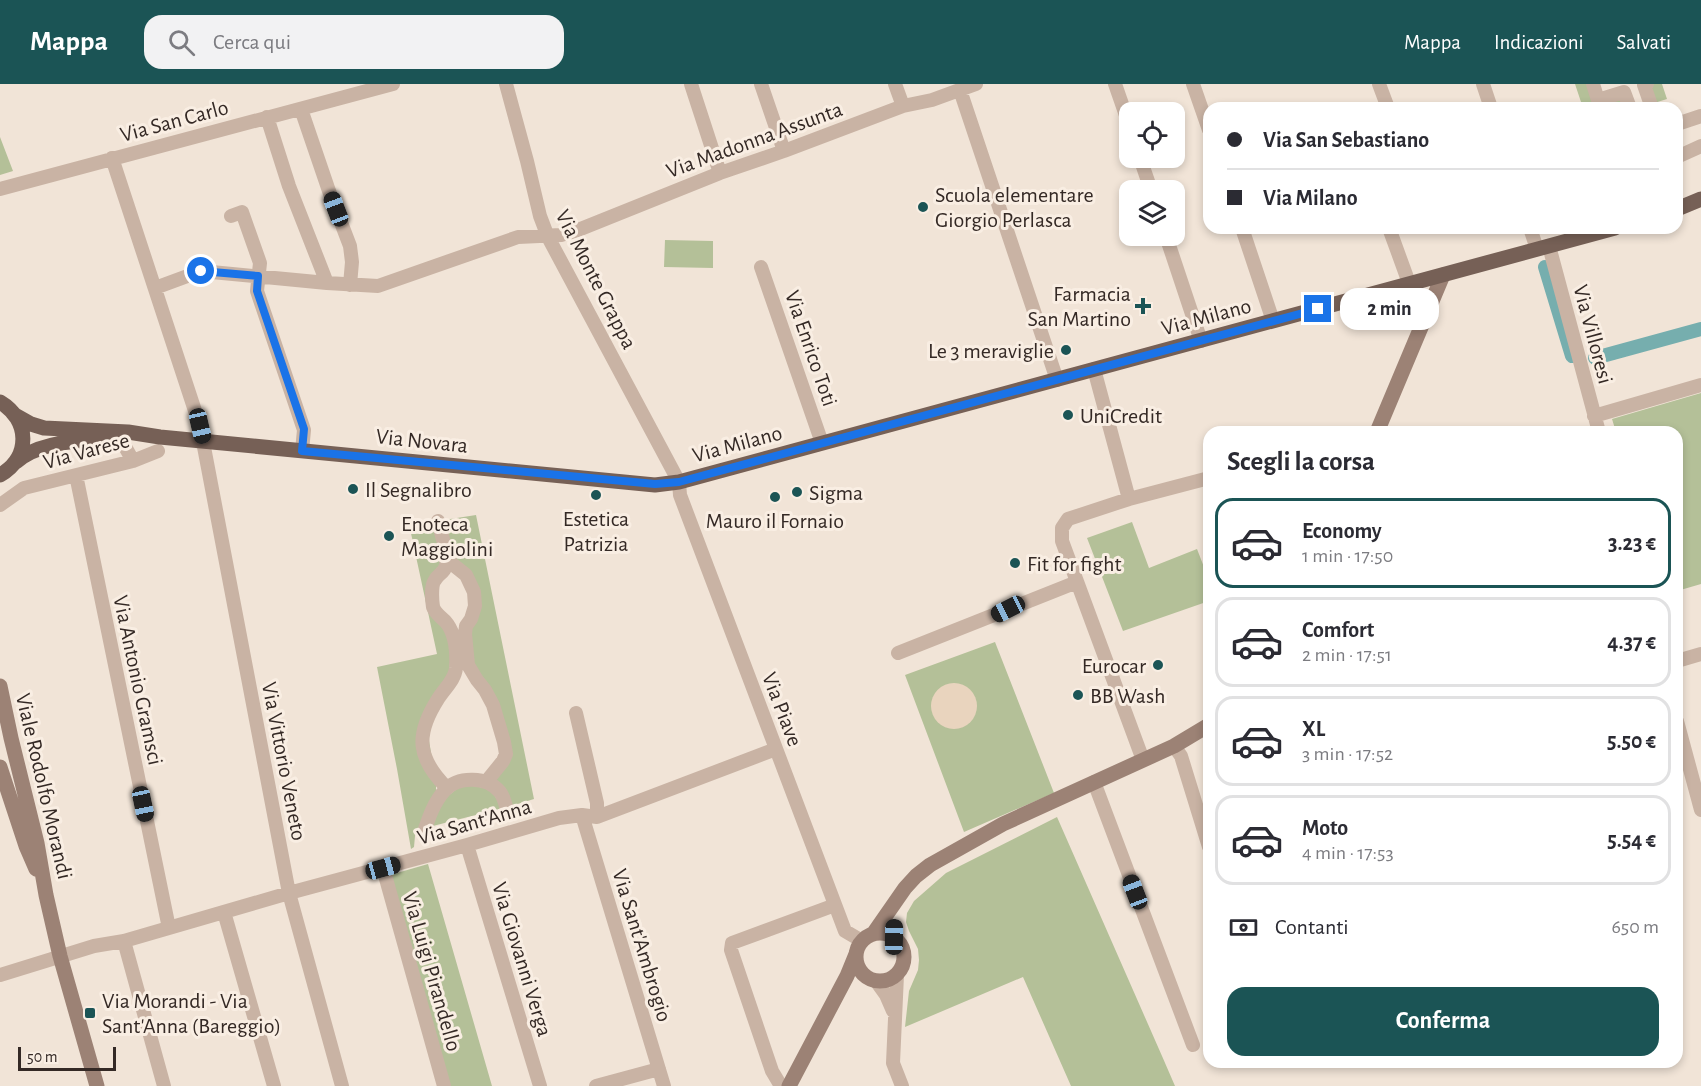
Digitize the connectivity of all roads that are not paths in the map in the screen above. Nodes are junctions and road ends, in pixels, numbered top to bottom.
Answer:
1 (393, 84) edge
2 (506, 84) edge
3 (691, 84) edge
4 (761, 84) edge
5 (896, 84) edge
6 (976, 84) edge
7 (1115, 84) edge
8 (1193, 84) edge
9 (1379, 84) edge
10 (1484, 84) edge
11 (1593, 84) edge
12 (1647, 84) edge
13 (960, 90) junction
14 (1121, 102) edge
15 (1386, 102) edge
16 (1489, 102) edge
17 (1628, 102) edge
18 (1650, 102) edge
19 (903, 106) junction
20 (302, 109) junction
21 (1203, 113) edge
22 (1701, 116) edge
23 (267, 117) junction
24 (1683, 122) edge
25 (1701, 146) edge
26 (784, 151) junction
27 (1683, 154) edge
28 (112, 158) junction
29 (720, 173) junction
30 (0, 189) edge
31 (1701, 199) edge
32 (1683, 206) edge
33 (231, 216) dead end
34 (1244, 234) edge
35 (1391, 234) edge
36 (1534, 234) edge
37 (1594, 234) edge
38 (548, 237) junction
39 (1169, 246) edge
40 (1543, 248) junction
41 (761, 267) dead end
42 (1443, 275) junction
43 (258, 276) junction
44 (327, 283) junction
45 (1409, 284) junction
46 (350, 285) junction
47 (155, 288) junction
48 (1273, 321) junction
49 (1201, 341) junction
50 (1094, 369) junction
51 (1057, 380) junction
52 (1701, 385) edge
53 (0, 402) edge
54 (15, 415) junction
55 (1594, 416) junction
56 (1380, 426) edge
57 (1597, 426) edge
58 (115, 440) junction
59 (204, 440) junction
60 (822, 443) junction
61 (159, 444) junction
62 (302, 451) junction
63 (133, 461) junction
64 (5, 472) edge
65 (76, 475) junction
66 (1203, 480) edge
67 (679, 482) junction
68 (24, 488) junction
69 (1130, 499) junction
70 (0, 505) edge
71 (438, 520) dead end
72 (445, 550) junction
73 (1077, 582) junction
74 (898, 654) dead end
75 (1701, 654) edge
76 (1683, 660) edge
77 (450, 683) junction
78 (479, 683) junction
79 (0, 686) edge
80 (576, 713) dead end
81 (1203, 729) edge
82 (1683, 743) edge
83 (1174, 746) junction
84 (776, 749) junction
85 (1143, 760) junction
86 (0, 767) edge
87 (1094, 782) junction
88 (486, 783) junction
89 (447, 788) junction
90 (507, 809) dead end
91 (1701, 810) edge
92 (582, 815) junction
93 (597, 817) junction
94 (1203, 828) edge
95 (424, 832) dead end
96 (467, 845) junction
97 (383, 868) junction
98 (289, 893) junction
99 (46, 895) junction
100 (895, 904) junction
101 (835, 905) junction
102 (224, 912) junction
103 (169, 928) junction
104 (894, 937) junction
105 (124, 940) junction
106 (864, 943) junction
107 (60, 956) junction
108 (0, 975) edge
109 (897, 975) junction
110 (873, 980) junction
111 (836, 997) junction
112 (895, 1019) junction
113 (1193, 1045) dead end
114 (659, 1069) junction
115 (97, 1086) edge
116 (164, 1086) edge
117 (274, 1086) edge
118 (342, 1086) edge
119 (444, 1086) edge
120 (540, 1086) edge
121 (597, 1086) edge
122 (664, 1086) edge
123 (781, 1086) edge
124 (789, 1086) edge
125 (902, 1086) edge

1 - 20 street, Via San Carlo
2 - 38 street, Via Monte Grappa
3 - 29 street
4 - 26 street
5 - 19 street
6 - 13 street, Via Madonna Assunta
7 - 14 street
8 - 21 street
9 - 15 street
10 - 16 street
11 - 17 street
12 - 18 street
13 - 19 street, Via Madonna Assunta
13 - 51 street
19 - 26 street, Via Madonna Assunta
20 - 23 street, Via San Carlo
20 - 46 street
22 - 24 street
23 - 28 street, Via San Carlo
23 - 44 street
25 - 27 street
26 - 29 street, Via Madonna Assunta
28 - 30 street, Via San Carlo
28 - 47 street, Via Vittorio Veneto
29 - 38 street, Via Madonna Assunta
31 - 32 main road
33 - 43 street
34 - 48 street
35 - 45 street
36 - 40 street, Via Villoresi
37 - 40 main road, Via Milano
38 - 46 street, Via Madonna Assunta
38 - 67 street, Via Monte Grappa
39 - 49 street
40 - 42 main road, Via Milano
40 - 55 street, Via Villoresi
41 - 60 street, Via Enrico Toti
42 - 45 main road, Via Milano
42 - 56 street
43 - 44 street, Via Madonna Assunta
43 - 47 street, Via Madonna Assunta
43 - 62 street
44 - 46 street, Via Madonna Assunta
45 - 48 main road, Via Milano
47 - 59 street, Via Vittorio Veneto
48 - 49 main road, Via Milano
49 - 50 main road, Via Milano
50 - 51 main road, Via Milano
50 - 69 street
51 - 60 main road, Via Milano
52 - 55 street
53 - 54 main road, Via Novara
54 - 61 main road, Via Novara
54 - 64 main road
55 - 57 street, Via Villoresi
58 - 61 main road, Via Novara
58 - 63 street
58 - 64 main road, Via Novara
59 - 61 main road, Via Novara
59 - 62 main road, Via Novara
59 - 98 street, Via Vittorio Veneto
60 - 67 main road, Via Milano
61 - 63 street, Via Varese
62 - 67 main road, Via Novara
63 - 65 street, Via Varese
64 - 68 street, Via Varese
65 - 68 street, Via Varese
65 - 103 street, Via Antonio Gramsci
66 - 69 street
67 - 84 street, Via Piave
68 - 70 street, Via Varese
69 - 73 street
71 - 72 street
72 - 77 street
72 - 78 street
73 - 74 street
73 - 85 street
75 - 76 street
77 - 78 street
77 - 89 street
78 - 88 street
79 - 99 street, Viale Rodolfo Morandi
80 - 93 street
81 - 83 street
82 - 91 street
83 - 85 street
83 - 94 street
84 - 93 street, Via Sant'Anna
84 - 101 street, Via Piave
85 - 87 street
86 - 99 street, Viale Rodolfo Morandi
87 - 100 street
87 - 113 street
88 - 89 street
88 - 90 street
89 - 95 street
92 - 93 street, Via Sant'Anna
92 - 96 street, Via Sant'Anna
92 - 114 street, Via Sant'Ambrogio
96 - 97 street, Via Sant'Anna
96 - 120 street, Via Giovanni Verga
97 - 98 street, Via Sant'Anna
97 - 119 street, Via Luigi Pirandello
98 - 102 street, Via Sant'Anna
98 - 118 street, Via Vittorio Veneto
99 - 107 street, Viale Rodolfo Morandi
100 - 104 street
100 - 106 street
101 - 106 street, Via Piave
101 - 123 street
102 - 103 street, Via Sant'Anna
102 - 117 street
103 - 105 street, Via Sant'Anna
104 - 106 street
104 - 109 street
105 - 107 street, Via Sant'Anna
105 - 116 street
106 - 110 street
106 - 111 street
107 - 108 street, Via Sant'Anna
107 - 115 street, Viale Rodolfo Morandi
109 - 110 street
109 - 112 street
110 - 111 street
110 - 112 street
111 - 124 street
112 - 125 street
114 - 121 street
114 - 122 street, Via Sant'Ambrogio

